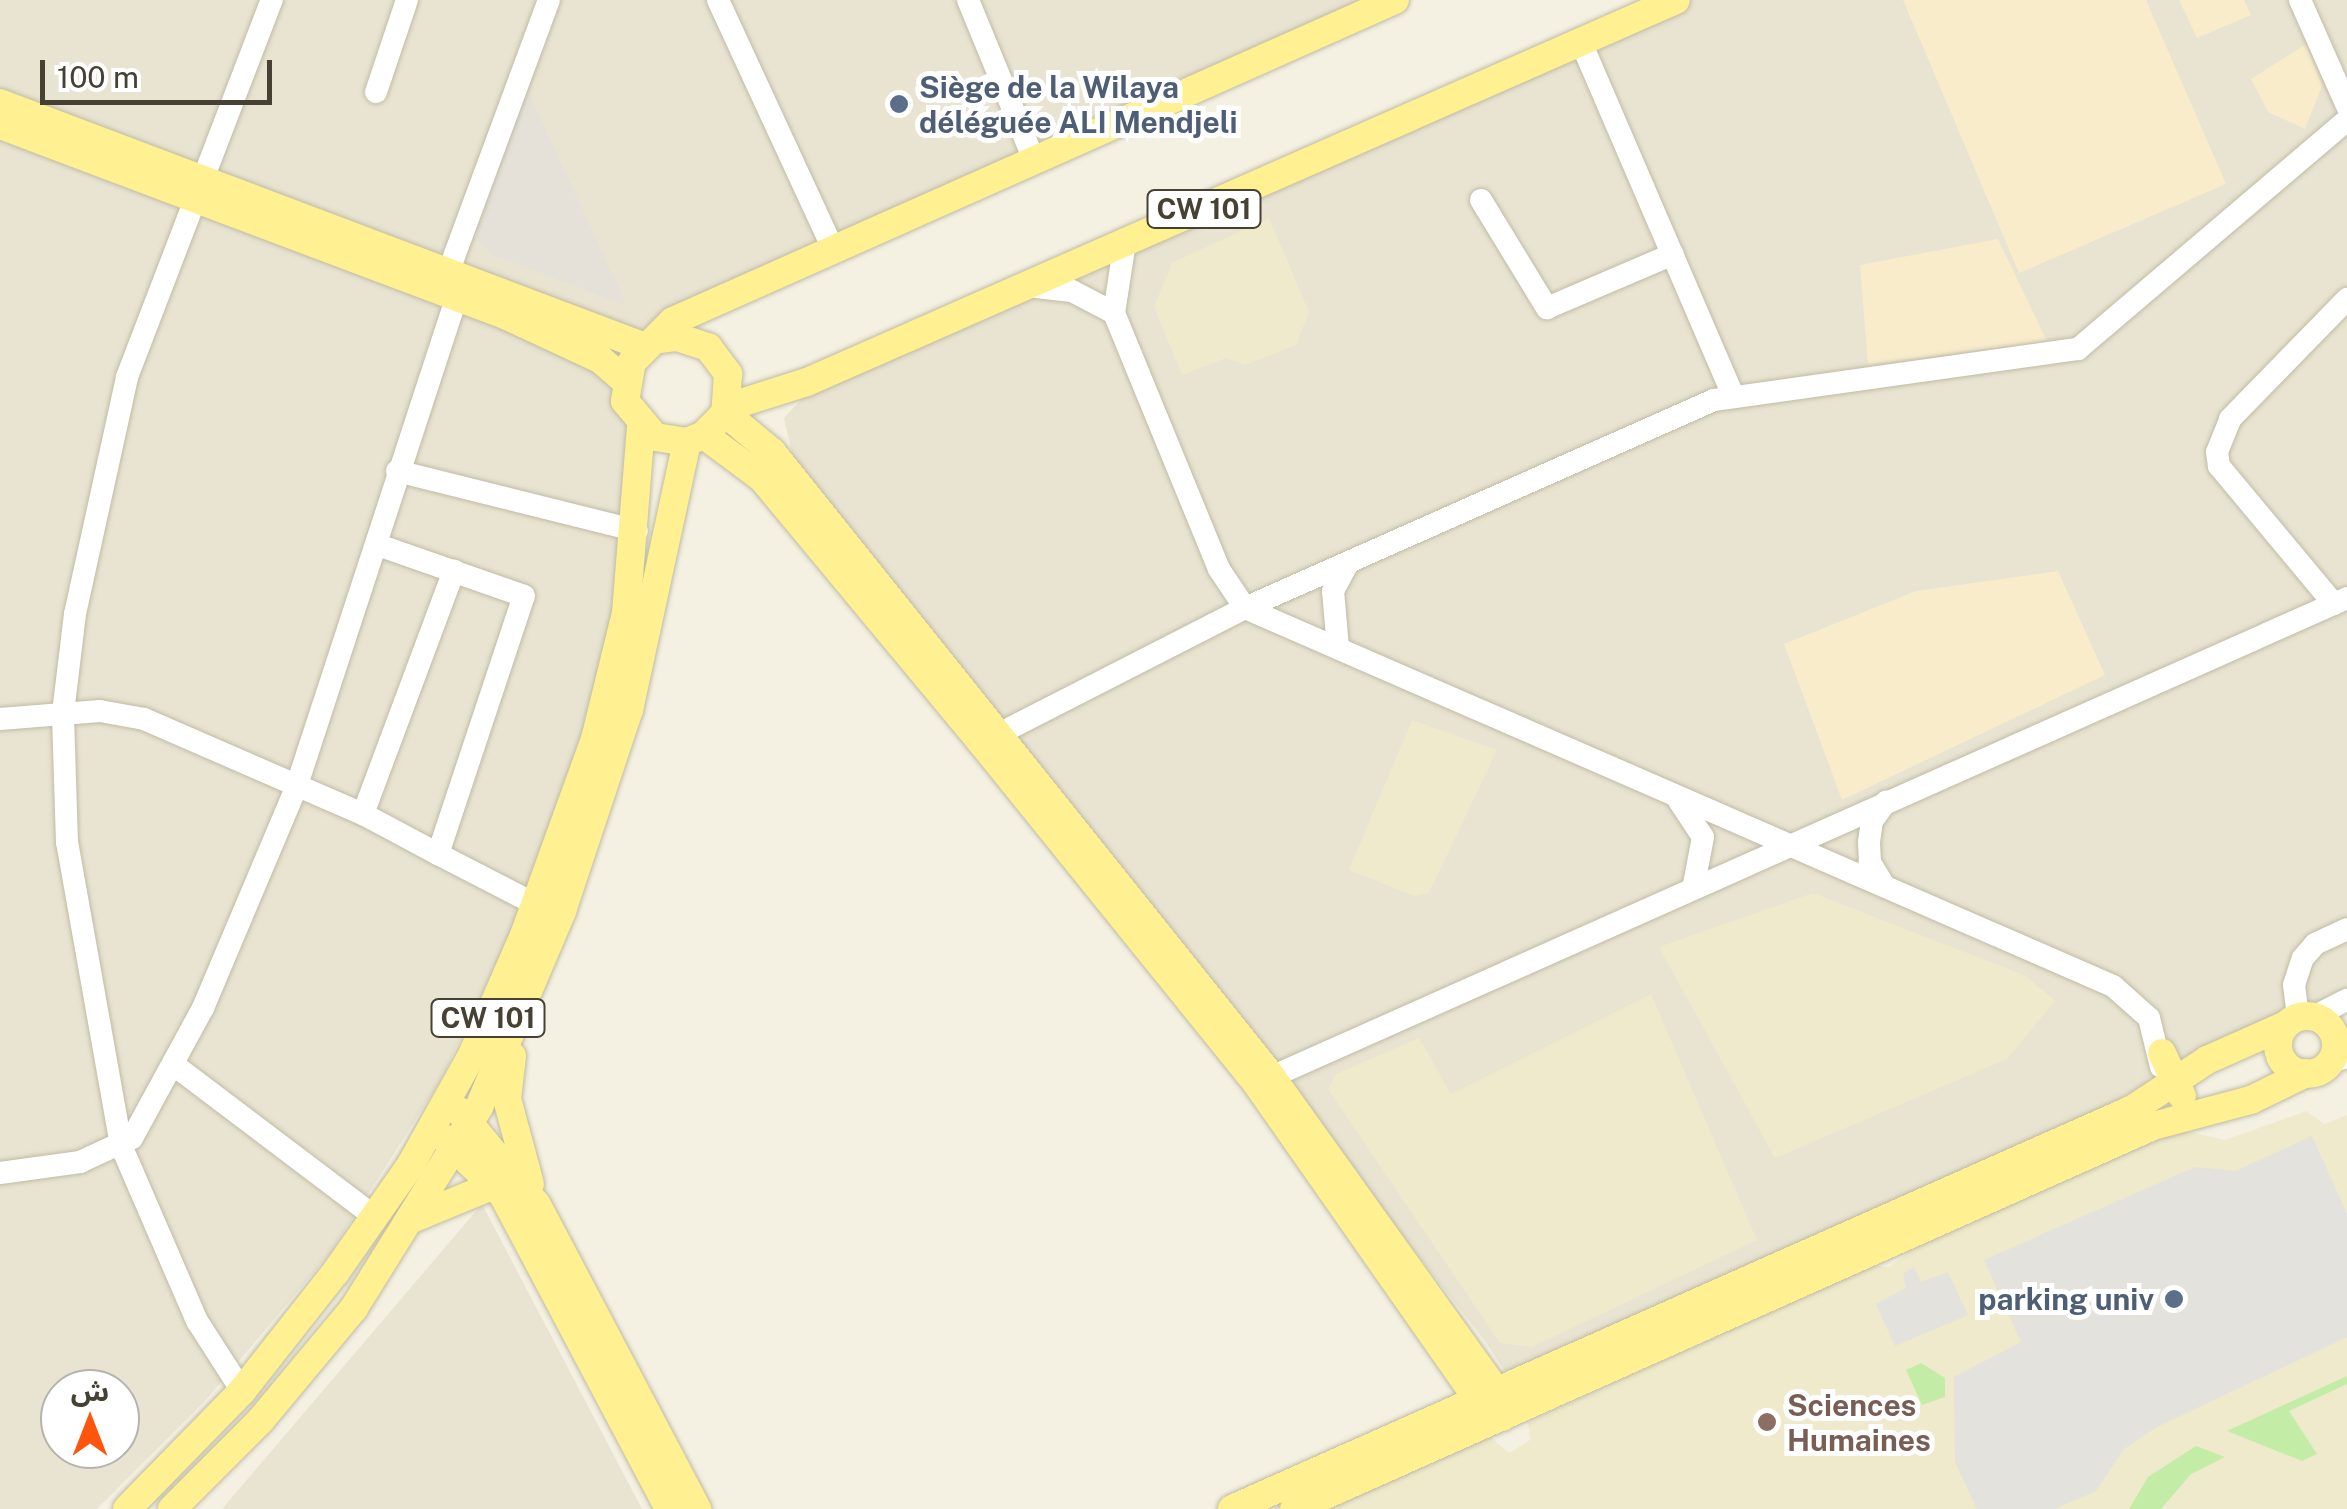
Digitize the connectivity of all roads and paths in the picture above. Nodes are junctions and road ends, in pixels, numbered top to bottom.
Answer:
1 (272, 0) edge
2 (407, 0) edge
3 (549, 0) edge
4 (718, 0) edge
5 (968, 0) edge
6 (1395, 0) edge
7 (1676, 0) edge
8 (2300, 0) edge
9 (1580, 40) junction
10 (376, 92) dead end
11 (0, 103) edge
12 (2347, 106) edge
13 (2347, 120) edge
14 (0, 126) edge
15 (1034, 160) junction
16 (202, 187) junction
17 (1481, 200) dead end
18 (1125, 242) junction
19 (834, 251) junction
20 (1673, 254) junction
21 (453, 283) junction
22 (1022, 286) junction
23 (2347, 299) edge
24 (1114, 313) junction
25 (653, 343) junction
26 (625, 381) junction
27 (1733, 395) junction
28 (726, 410) junction
29 (641, 428) junction
30 (695, 438) junction
31 (398, 471) junction
32 (637, 531) junction
33 (378, 545) junction
34 (1348, 563) junction
35 (454, 570) junction
36 (2341, 601) edge
37 (1245, 608) junction
38 (1338, 648) junction
39 (63, 713) junction
40 (0, 719) edge
41 (990, 738) junction
42 (296, 788) junction
43 (1677, 798) junction
44 (1888, 800) junction
45 (363, 814) junction
46 (1782, 847) junction
47 (438, 854) junction
48 (1694, 884) junction
49 (1883, 884) junction
50 (536, 904) junction
51 (2347, 928) edge
52 (2347, 1000) edge
53 (2299, 1020) junction
54 (516, 1028) junction
55 (2161, 1049) joint
56 (2328, 1064) edge
57 (174, 1065) junction
58 (1264, 1080) junction
59 (2174, 1083) junction
60 (448, 1099) junction
61 (2193, 1110) junction
62 (470, 1123) junction
63 (432, 1128) junction
64 (121, 1145) junction
65 (457, 1149) junction
66 (0, 1174) edge
67 (505, 1187) junction
68 (537, 1205) junction
69 (375, 1217) junction
70 (412, 1219) junction
71 (242, 1391) junction
72 (1494, 1405) junction
73 (657, 1460) junction
74 (127, 1509) edge
75 (172, 1509) edge
76 (669, 1509) edge
77 (697, 1509) edge
78 (1232, 1509) edge
79 (1294, 1509) edge

1 - 16 street
2 - 10 street
3 - 21 street
4 - 19 street
5 - 15 street
6 - 15 main road
7 - 9 main road, CW 101
8 - 12 street
9 - 18 main road, CW 101
9 - 20 street
11 - 16 main road
13 - 27 street
14 - 16 main road
15 - 19 main road
16 - 21 main road
16 - 39 street
17 - 20 street
18 - 22 main road, CW 101
18 - 24 street
19 - 25 main road
20 - 27 street
21 - 25 main road
21 - 26 main road
21 - 31 street
22 - 24 street
22 - 28 main road, CW 101
23 - 36 street
24 - 37 street
25 - 26 main road
25 - 28 main road
26 - 29 main road
27 - 34 street
28 - 30 main road
28 - 41 main road
29 - 30 main road
29 - 32 main road, CW 101
30 - 41 main road
30 - 54 main road, CW 101
31 - 32 street
31 - 33 street
32 - 50 main road, CW 101
33 - 35 street
33 - 42 street
34 - 37 street
34 - 38 street
35 - 45 street
35 - 47 street
36 - 44 street
37 - 38 street
37 - 41 street
38 - 43 street
39 - 40 street
39 - 42 street
39 - 64 street
41 - 58 main road
42 - 45 street
42 - 57 street
43 - 46 street
43 - 48 street
44 - 46 street
44 - 49 street
45 - 47 street
46 - 48 street
46 - 49 street
47 - 50 street
48 - 58 street
49 - 55 street
50 - 60 main road, CW 101
51 - 53 street
52 - 53 street
53 - 56 main road
53 - 56 main road
53 - 59 main road
54 - 62 main road, CW 101
54 - 68 main road
55 - 59 main road
56 - 61 main road
57 - 64 street
57 - 69 street
58 - 72 main road
59 - 61 main road
59 - 72 main road
60 - 62 main road
60 - 63 main road, CW 101
61 - 72 main road
62 - 65 main road, CW 101
62 - 67 main road
63 - 65 main road
63 - 69 main road, CW 101
64 - 66 street
64 - 71 street
65 - 67 main road
65 - 70 main road, CW 101
67 - 68 main road
67 - 70 main road
67 - 73 main road
68 - 73 main road
69 - 71 main road, CW 101
70 - 75 main road, CW 101
71 - 74 main road, CW 101
72 - 78 main road
72 - 79 main road
73 - 76 main road
73 - 77 main road

